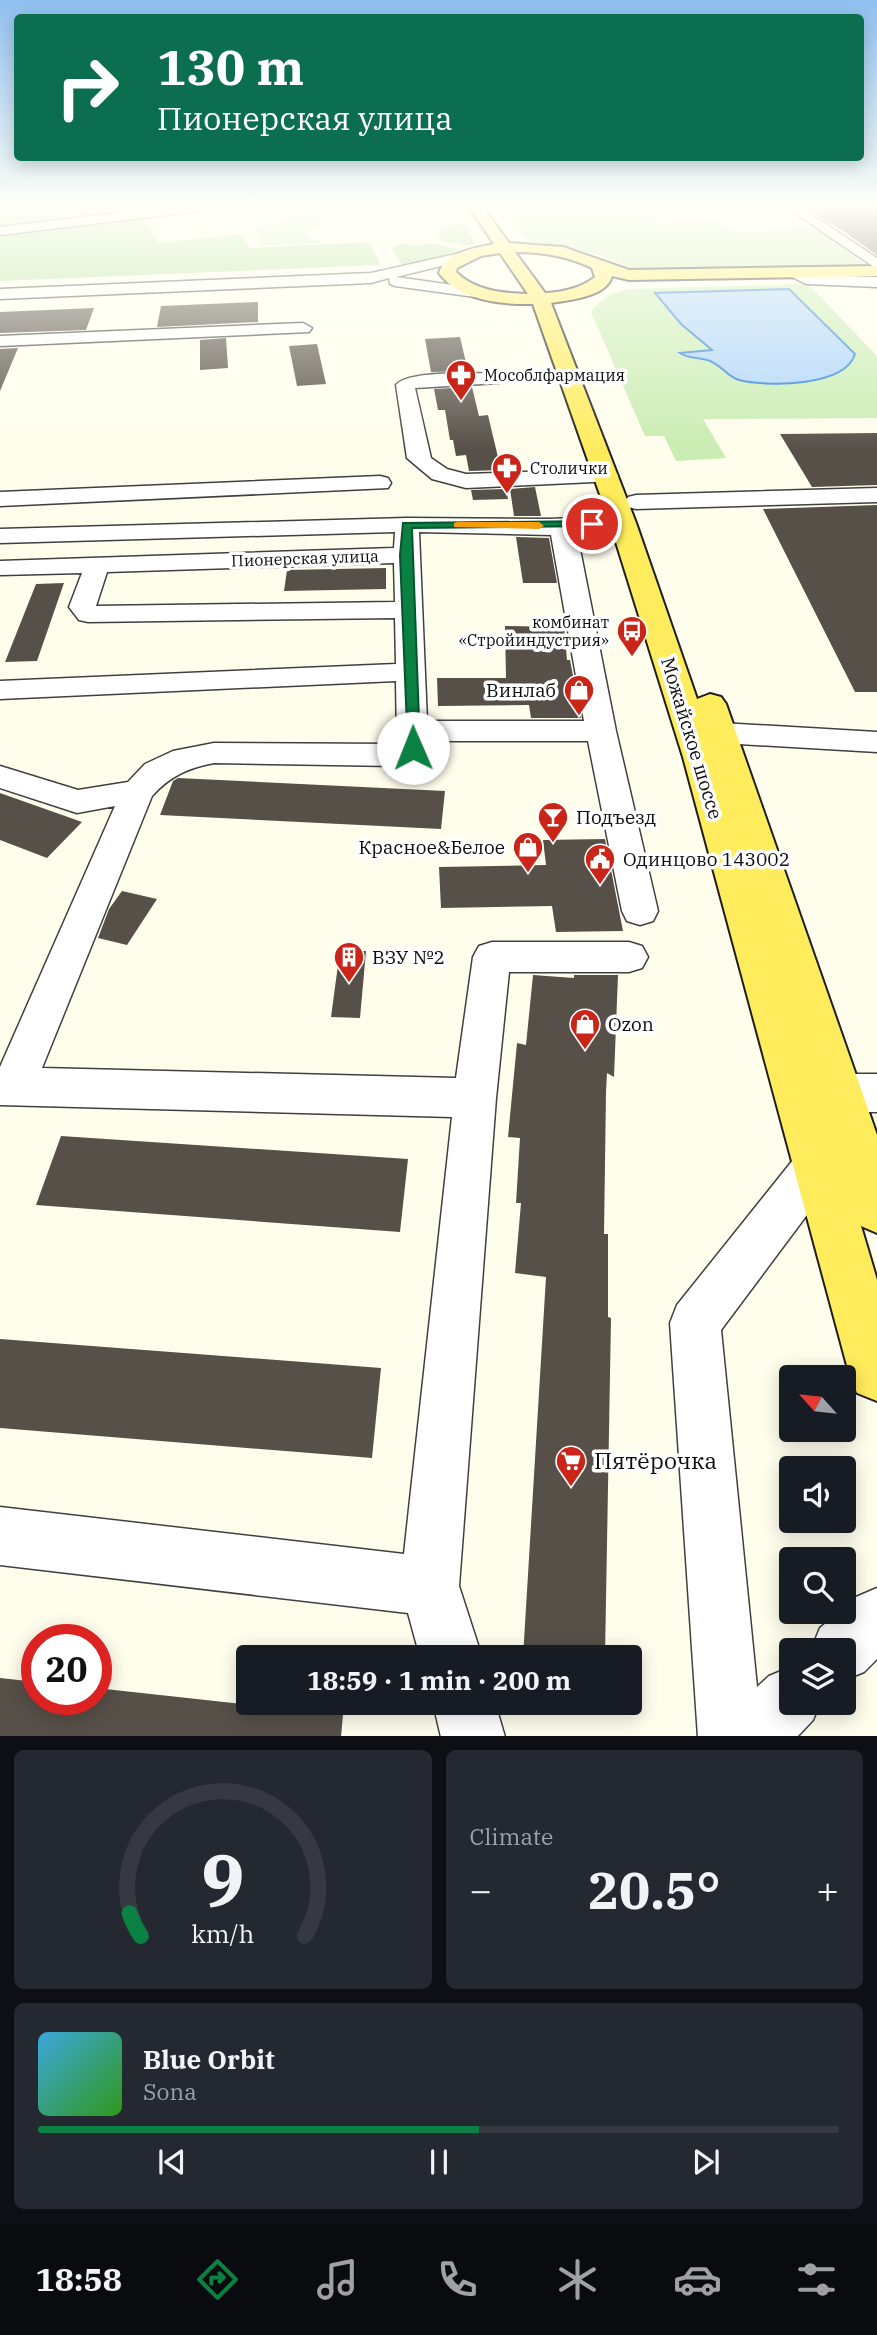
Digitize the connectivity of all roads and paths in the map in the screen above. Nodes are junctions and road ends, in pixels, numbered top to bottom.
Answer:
1 (139, 288) edge
2 (445, 288) edge
3 (467, 288) edge
4 (539, 288) edge
5 (593, 288) edge
6 (475, 292) junction
7 (0, 294) edge
8 (546, 298) junction
9 (303, 328) dead end
10 (0, 341) edge
11 (492, 379) dead end
12 (607, 476) junction
13 (456, 480) junction
14 (380, 483) dead end
15 (877, 495) edge
16 (0, 499) edge
17 (630, 512) junction
18 (407, 525) junction
19 (452, 525) junction
20 (549, 526) junction
21 (0, 536) edge
22 (406, 555) junction
23 (97, 565) junction
24 (0, 568) edge
25 (408, 610) junction
26 (410, 672) junction
27 (0, 690) edge
28 (413, 731) junction
29 (601, 732) junction
30 (721, 733) junction
31 (877, 742) edge
32 (0, 777) edge
33 (138, 791) junction
34 (640, 911) dead end
35 (629, 957) dead end
36 (7, 1086) edge
37 (859, 1093) edge
38 (475, 1098) junction
39 (817, 1165) junction
40 (877, 1208) edge
41 (877, 1373) edge
42 (0, 1536) edge
43 (430, 1586) junction
44 (877, 1618) edge
45 (855, 1638) edge
46 (447, 1645) edge
47 (779, 1710) edge
48 (467, 1715) edge
49 (473, 1736) edge
50 (730, 1736) edge
51 (753, 1736) edge

1 - 7 street
2 - 6 street
3 - 6 main road
4 - 8 main road, Можайское шоссе
5 - 8 main road
6 - 8 main road
8 - 12 main road, Можайское шоссе
8 - 17 main road, Можайское шоссе
9 - 10 street
11 - 13 street
12 - 13 street
12 - 17 main road, Можайское шоссе
13 - 19 street
14 - 16 street
15 - 17 street
17 - 20 street
17 - 30 main road, Можайское шоссе
17 - 39 main road, Можайское шоссе
18 - 19 street
18 - 21 street
18 - 22 street, Пионерская улица
19 - 20 street
20 - 29 street
22 - 23 street, Пионерская улица
22 - 25 street
23 - 24 street, Пионерская улица
23 - 25 street
25 - 26 street
26 - 27 street
26 - 28 street
28 - 29 street
28 - 33 street
29 - 34 street
30 - 31 street
30 - 37 main road, Можайское шоссе
32 - 33 street
33 - 36 street
35 - 38 street
36 - 38 street
37 - 40 main road, Можайское шоссе
38 - 43 street
39 - 41 main road, Можайское шоссе
39 - 50 street
42 - 43 street
43 - 46 street
44 - 45 street
47 - 51 street
48 - 49 street

